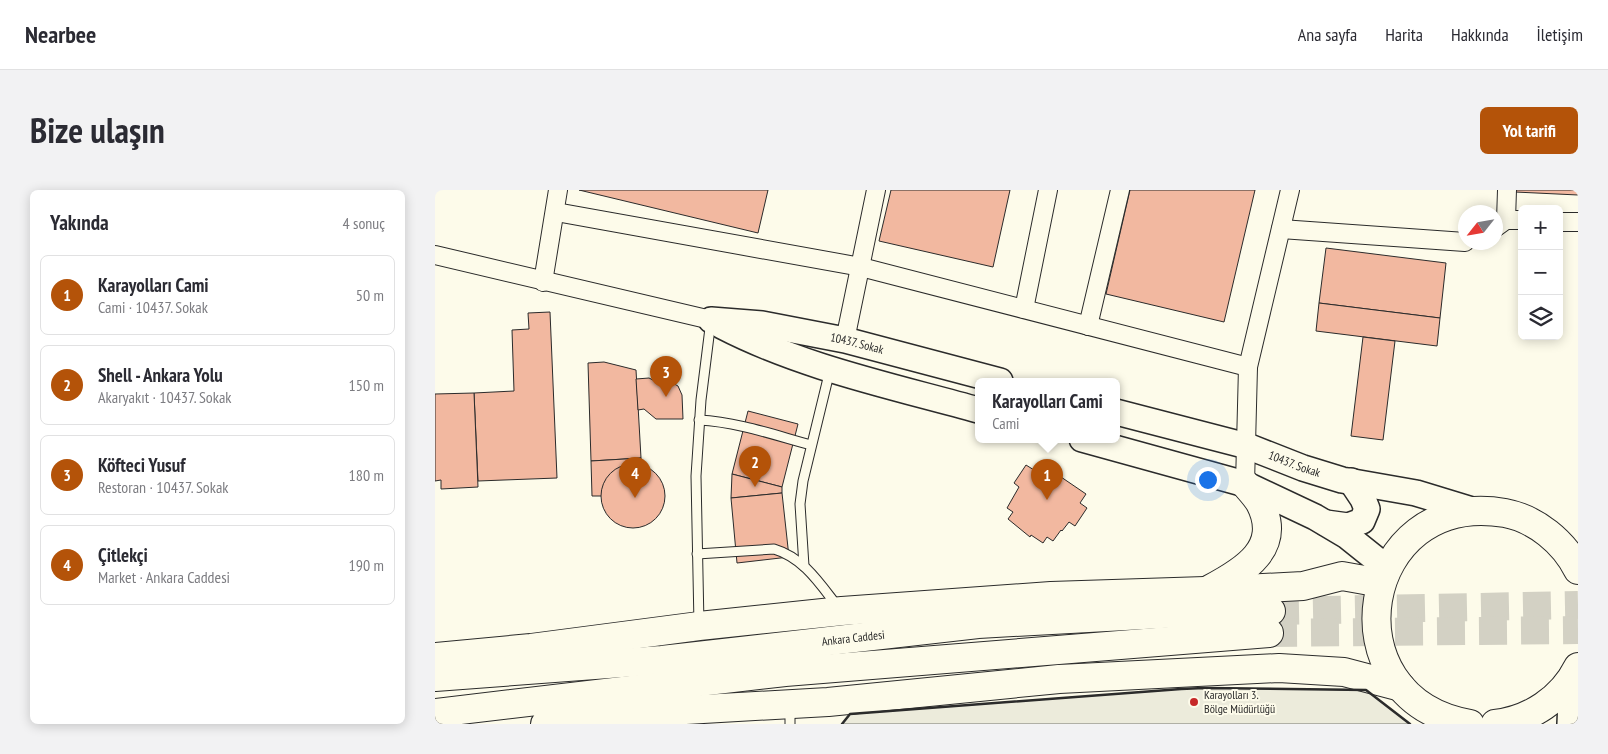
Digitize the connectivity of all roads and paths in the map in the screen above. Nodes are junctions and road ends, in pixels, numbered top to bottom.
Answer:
1 (559, 190) edge
2 (876, 190) edge
3 (1048, 190) edge
4 (1120, 190) edge
5 (1290, 190) edge
6 (1507, 190) edge
7 (556, 212) junction
8 (1563, 222) edge
9 (1578, 222) edge
10 (1508, 223) edge
11 (1281, 230) junction
12 (1458, 242) edge
13 (435, 255) edge
14 (861, 267) junction
15 (543, 282) junction
16 (1024, 309) junction
17 (711, 320) junction
18 (1088, 326) junction
19 (845, 340) junction
20 (1248, 367) junction
21 (830, 368) junction
22 (989, 378) edge
23 (975, 409) edge
24 (1120, 413) edge
25 (699, 420) junction
26 (1096, 443) edge
27 (811, 445) junction
28 (1247, 446) junction
29 (1351, 481) junction
30 (1245, 484) junction
31 (1475, 511) junction
32 (1323, 522) junction
33 (697, 554) junction
34 (804, 566) junction
35 (1578, 568) edge
36 (1384, 576) junction
37 (1205, 591) junction
38 (841, 612) junction
39 (699, 626) junction
40 (435, 657) edge
41 (1576, 670) edge
42 (435, 677) edge
43 (1401, 686) junction
44 (435, 713) edge
45 (790, 714) edge
46 (1463, 723) edge
47 (545, 724) edge
48 (1495, 724) edge
49 (1570, 724) edge

1 - 7 street
2 - 14 street
3 - 16 street
4 - 18 street
5 - 11 street
6 - 10 street
7 - 14 street
7 - 15 street
8 - 9 street
11 - 12 street
11 - 20 street
13 - 15 street, 10437. Sokak
14 - 16 street
14 - 19 street
15 - 17 street, 10437. Sokak
16 - 18 street
17 - 19 street, 10437. Sokak
17 - 21 street, 10437. Sokak
17 - 25 lane
18 - 20 street
19 - 22 street, 10437. Sokak
20 - 28 street
21 - 23 street, 10437. Sokak
21 - 27 lane
24 - 28 street, 10437. Sokak
25 - 27 lane
25 - 33 lane
26 - 30 street
27 - 34 lane
28 - 29 street, 10437. Sokak
28 - 30 street
29 - 31 street, 10437. Sokak
29 - 32 street
30 - 32 street
30 - 37 main road
31 - 35 main road
31 - 36 main road
32 - 36 street
33 - 34 lane
33 - 39 lane
34 - 38 lane
36 - 37 main road
36 - 43 main road
37 - 38 main road
38 - 39 main road
39 - 40 main road
41 - 48 main road
41 - 49 street
42 - 44 main road, Ankara Caddesi
43 - 45 main road
43 - 46 main road
45 - 47 main road

